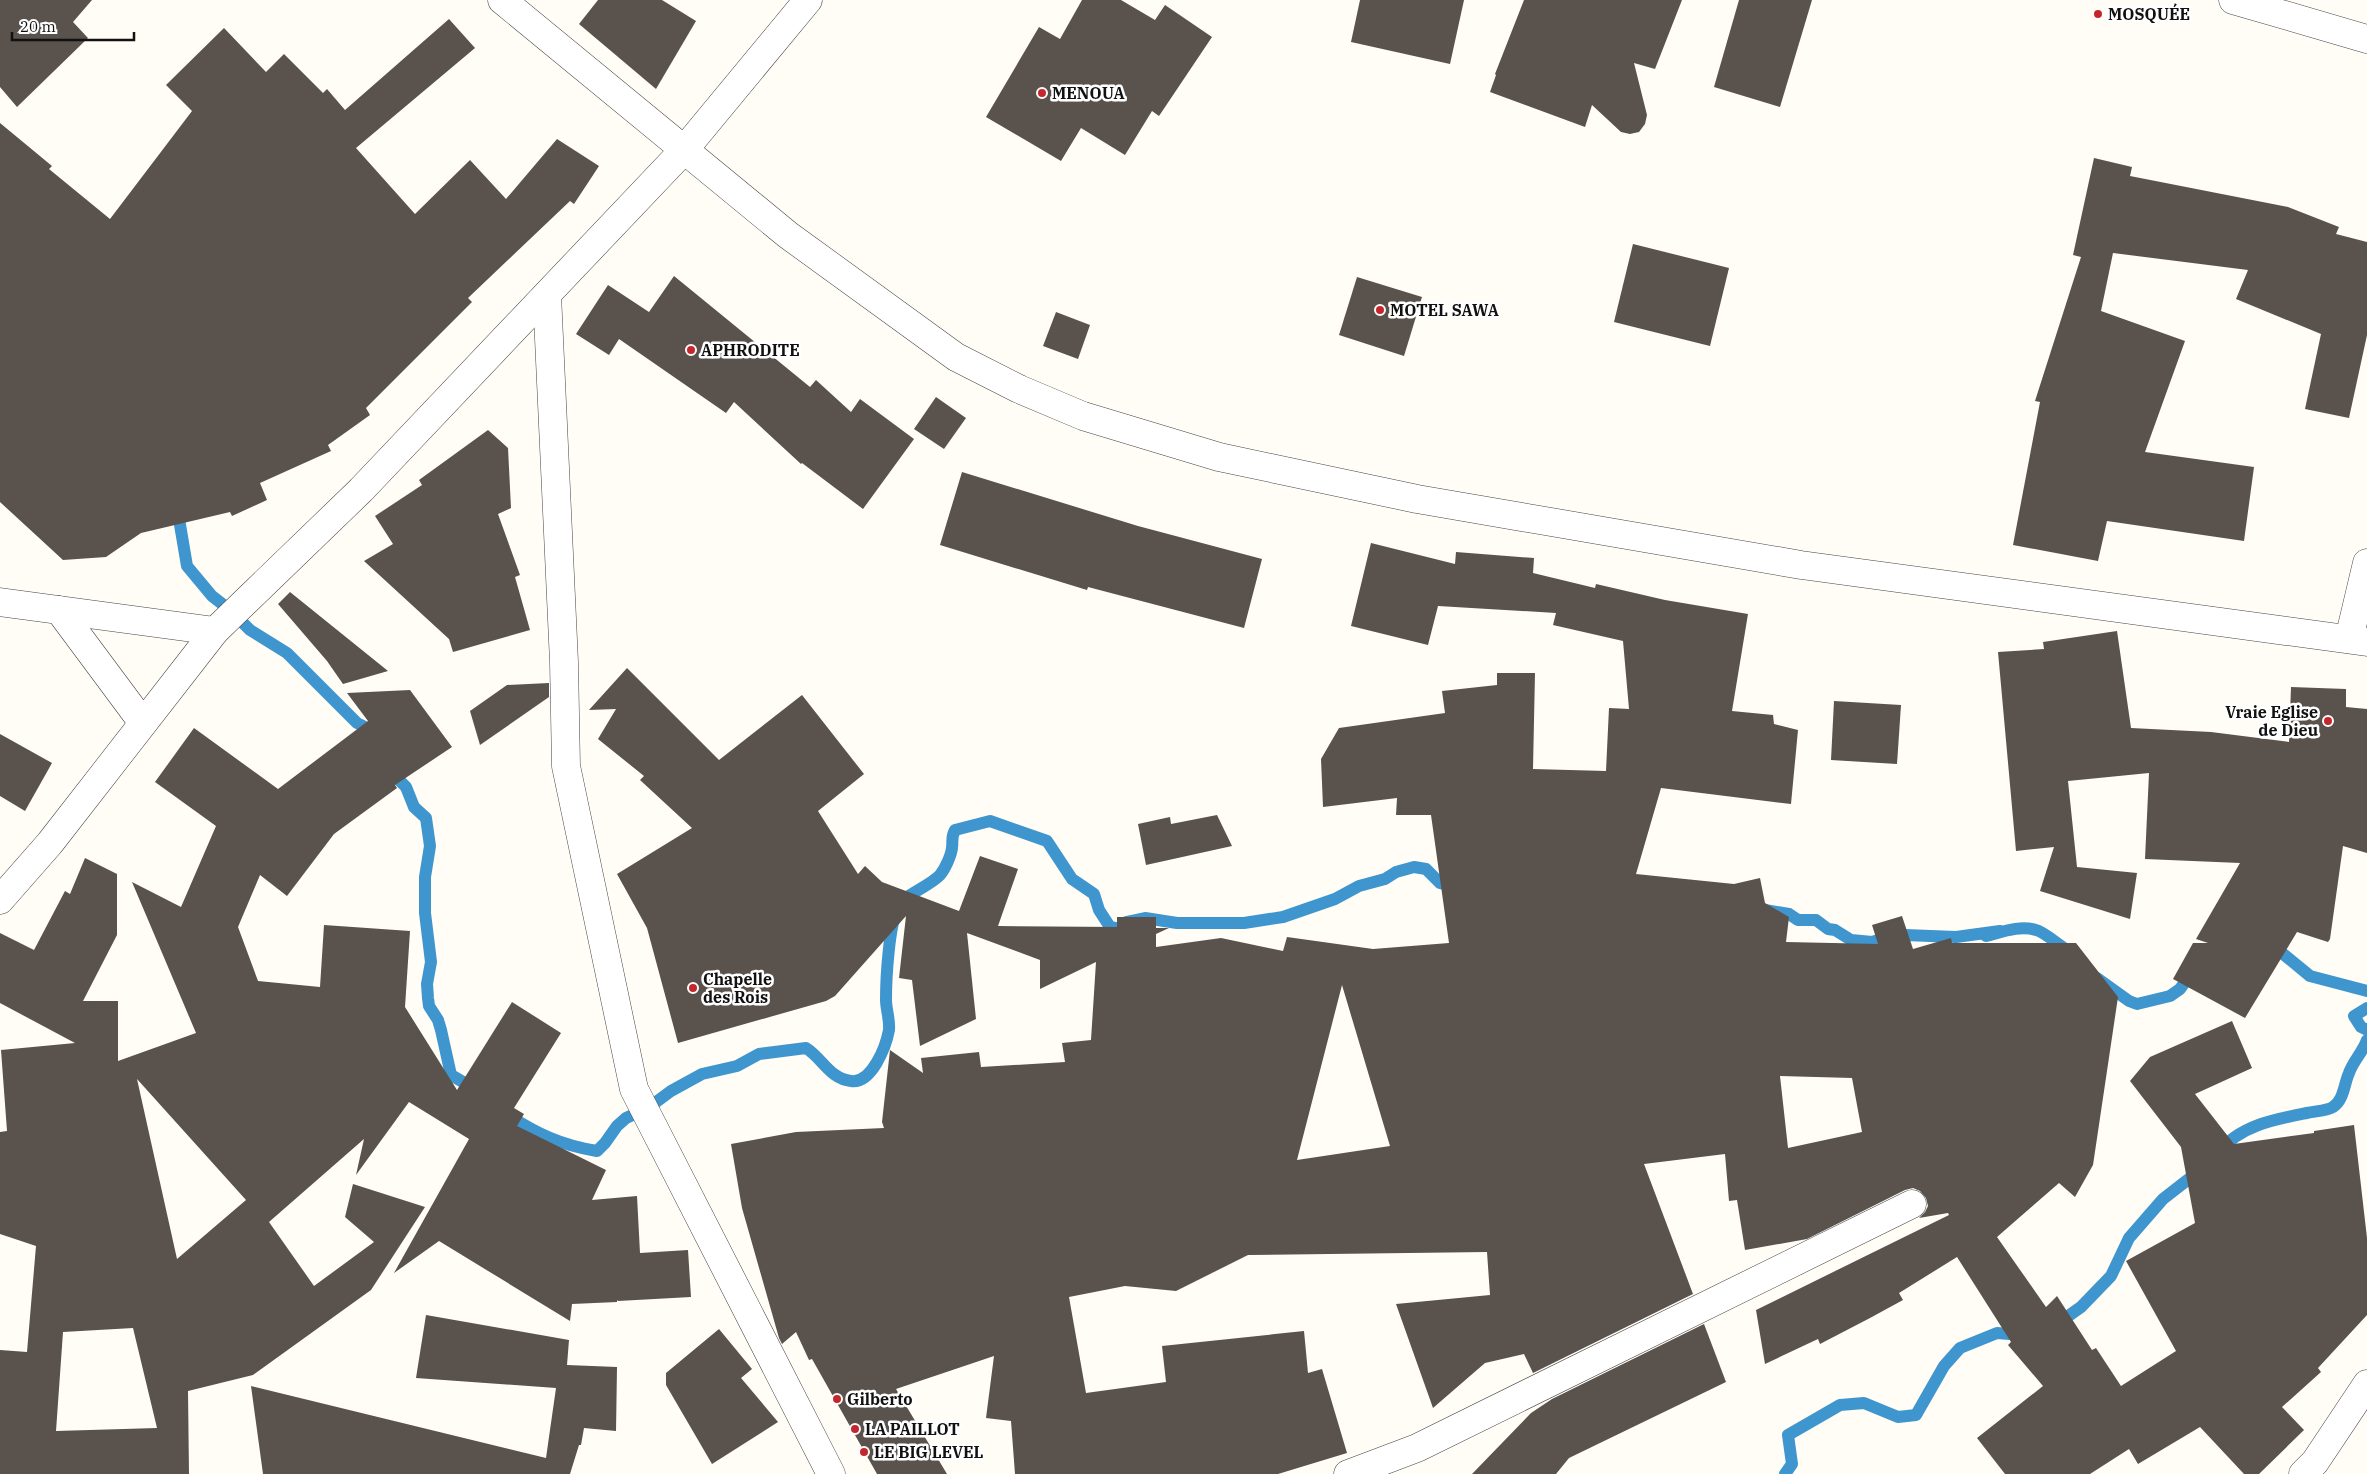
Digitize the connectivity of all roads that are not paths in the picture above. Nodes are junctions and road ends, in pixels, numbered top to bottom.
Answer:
1 (502, 0) edge
2 (808, 0) edge
3 (2233, 0) edge
4 (2367, 39) edge
5 (684, 150) junction
6 (547, 295) junction
7 (2367, 563) edge
8 (0, 602) edge
9 (59, 610) junction
10 (229, 618) junction
11 (2358, 641) edge
12 (143, 723) junction
13 (0, 900) edge
14 (1912, 1204) dead end
15 (2367, 1384) edge
16 (831, 1474) edge
17 (1348, 1474) edge
18 (2304, 1474) edge

1 - 5 street
2 - 5 street
3 - 4 street
5 - 6 street
5 - 11 street
6 - 10 street
6 - 16 street
7 - 11 street
8 - 9 street
9 - 10 street
9 - 12 street
10 - 12 street
12 - 13 street
14 - 17 street
15 - 18 street

